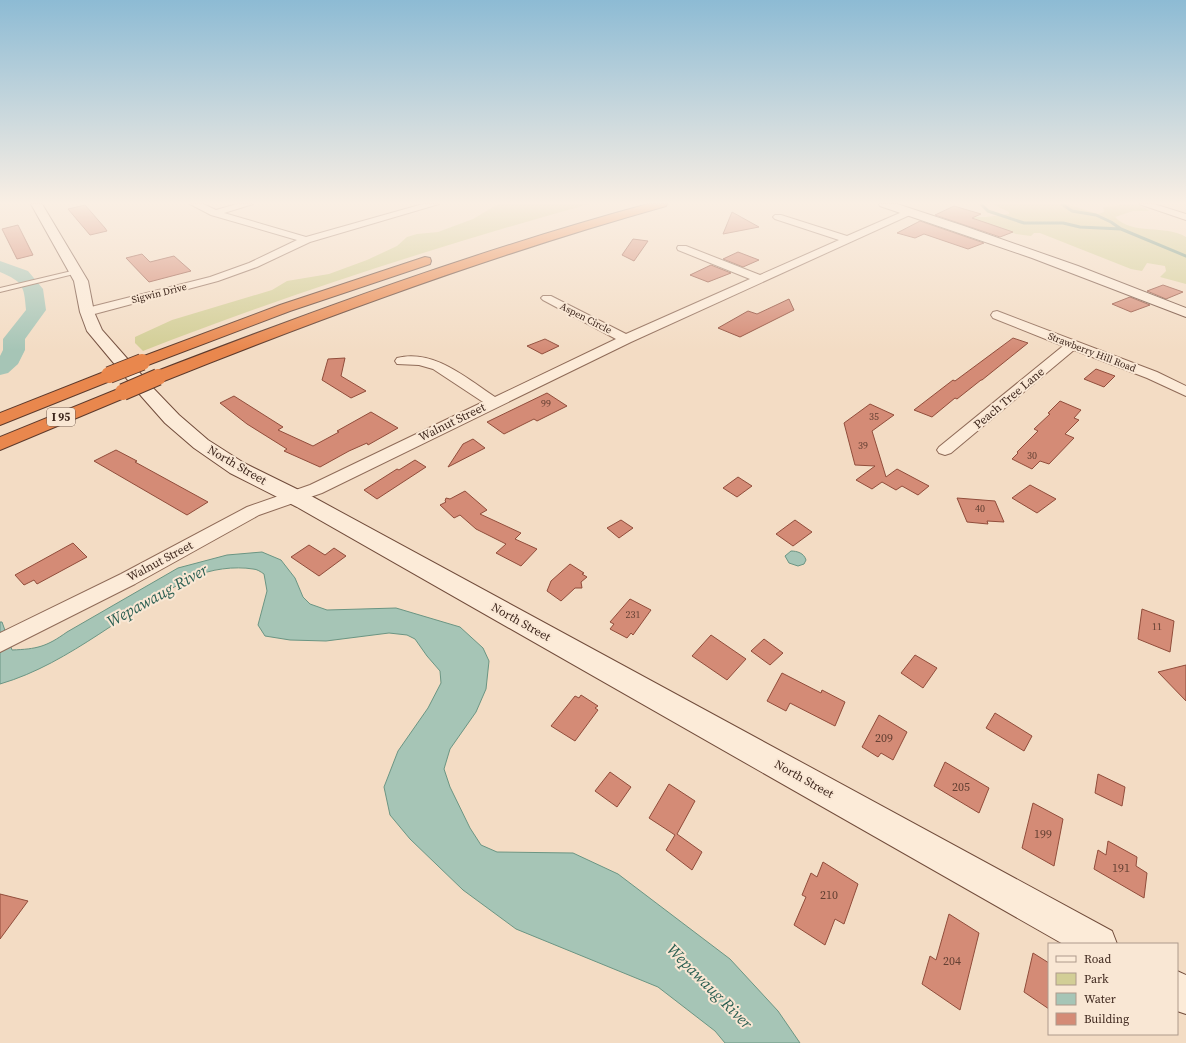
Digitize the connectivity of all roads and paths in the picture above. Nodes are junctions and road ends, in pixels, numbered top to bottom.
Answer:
1 (65, 253) edge
2 (278, 253) edge
3 (498, 253) edge
4 (694, 253) edge
5 (819, 253) edge
6 (1030, 253) edge
7 (440, 256) dead end
8 (76, 272) junction
9 (760, 279) junction
10 (0, 290) edge
11 (546, 298) dead end
12 (87, 312) junction
13 (1186, 313) edge
14 (997, 315) dead end
15 (626, 339) junction
16 (1072, 345) junction
17 (402, 361) dead end
18 (1186, 392) edge
19 (493, 402) junction
20 (0, 419) edge
21 (0, 444) edge
22 (945, 450) dead end
23 (293, 496) junction
24 (7, 640) edge
25 (1097, 943) edge

1 - 8 main road, North Street
2 - 12 street, Sigwin Drive
3 - 21 highway, I 95, bridge
4 - 9 street
5 - 9 street, Walnut Street
6 - 13 main road
7 - 20 highway, I 95, bridge
8 - 10 lane
8 - 12 main road, North Street
9 - 15 street, Walnut Street
11 - 15 street, Aspen Circle
12 - 23 main road, North Street
14 - 16 street, Strawberry Hill Road
15 - 19 street, Walnut Street
16 - 18 street, Strawberry Hill Road
16 - 22 street, Peach Tree Lane
17 - 19 street
19 - 23 street, Walnut Street
23 - 24 street, Walnut Street
23 - 25 main road, North Street

